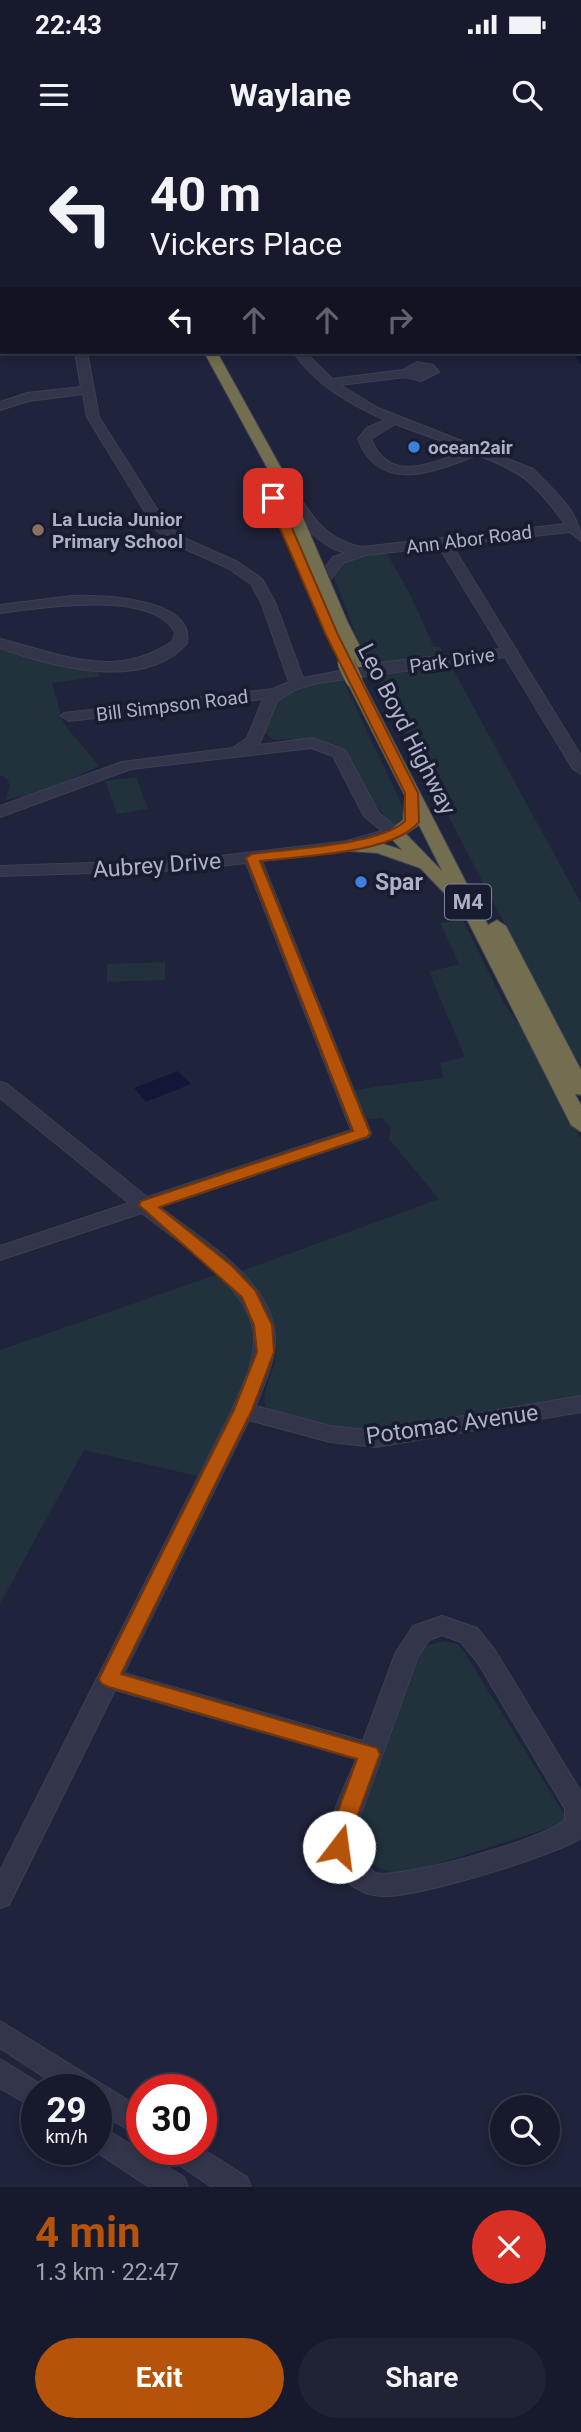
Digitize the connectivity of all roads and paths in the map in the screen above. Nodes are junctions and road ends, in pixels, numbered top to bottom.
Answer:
1 (81, 354) edge
2 (200, 354) edge
3 (211, 354) edge
4 (300, 354) edge
5 (406, 373) dead end
6 (329, 383) junction
7 (86, 390) junction
8 (0, 406) edge
9 (398, 418) junction
10 (477, 450) junction
11 (278, 475) junction
12 (577, 532) edge
13 (443, 542) junction
14 (364, 551) junction
15 (322, 581) junction
16 (0, 609) edge
17 (0, 643) edge
18 (509, 652) junction
19 (357, 672) junction
20 (297, 682) junction
21 (275, 693) junction
22 (69, 716) dead end
23 (257, 734) junction
24 (284, 746) junction
25 (238, 751) junction
26 (581, 769) edge
27 (411, 793) junction
28 (0, 812) edge
29 (372, 816) junction
30 (396, 833) junction
31 (368, 841) junction
32 (348, 846) junction
33 (252, 858) junction
34 (0, 871) edge
35 (446, 883) junction
36 (485, 934) junction
37 (0, 1088) edge
38 (581, 1089) edge
39 (581, 1125) edge
40 (147, 1205) junction
41 (0, 1253) edge
42 (581, 1404) edge
43 (243, 1410) junction
44 (109, 1679) junction
45 (369, 1754) junction
46 (0, 1897) edge
47 (0, 2033) edge
48 (25, 2049) junction
49 (63, 2074) edge
50 (1, 2075) edge
51 (21, 2087) edge
52 (112, 2146) edge
53 (203, 2165) edge
54 (174, 2187) edge
55 (237, 2187) edge

1 - 7 street
2 - 19 highway, Leo Boyd Highway / M4
3 - 11 highway, Leo Boyd Highway / M4
4 - 6 street
5 - 6 street
6 - 9 street
7 - 8 street
7 - 20 street
9 - 10 street
9 - 10 street
10 - 12 street
11 - 14 street, Ann Abor Road
11 - 15 highway, Leo Boyd Highway / M4
12 - 13 street, Ann Abor Road
13 - 14 street, Ann Abor Road
13 - 18 street
14 - 15 street, Ann Abor Road
15 - 19 highway, Leo Boyd Highway / M4
16 - 17 street
18 - 20 street, Park Drive
18 - 26 street
19 - 27 highway, Leo Boyd Highway / M4
19 - 38 highway, Leo Boyd Highway / M4
20 - 21 street, Park Drive
21 - 22 street, Bill Simpson Road
21 - 23 street
23 - 24 street
23 - 25 street
24 - 25 street
24 - 29 street
25 - 28 street
27 - 30 highway
27 - 36 highway, Leo Boyd Highway / M4
29 - 30 street
29 - 31 street
30 - 31 street, Aubrey Drive
30 - 35 highway
31 - 32 street, Aubrey Drive
32 - 33 street, Aubrey Drive
32 - 35 highway
33 - 34 street, Aubrey Drive
33 - 40 street
35 - 36 highway
36 - 39 highway, Leo Boyd Highway / M4
37 - 40 street
40 - 41 street
40 - 43 street
42 - 43 street, Potomac Avenue
43 - 44 street
44 - 45 street
44 - 46 street
45 - 45 street
47 - 48 street
48 - 49 street
48 - 50 street
50 - 51 street
52 - 54 street
53 - 55 street

